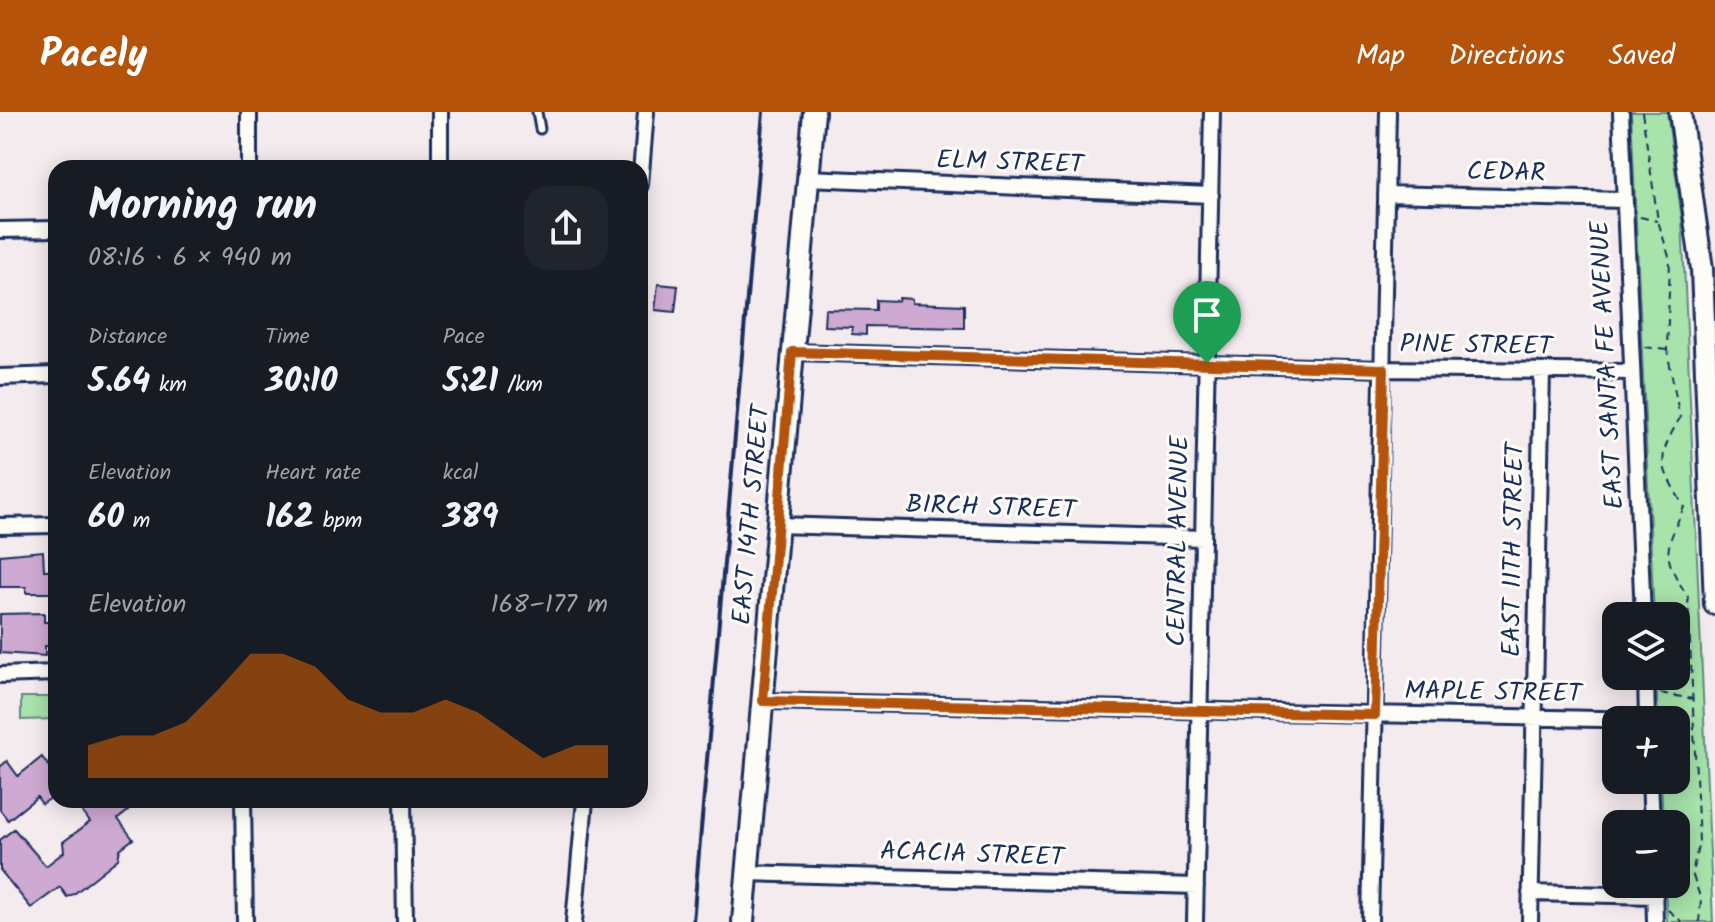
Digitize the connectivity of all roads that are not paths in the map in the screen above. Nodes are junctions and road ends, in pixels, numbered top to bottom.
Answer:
1 (249, 112) edge
2 (440, 112) edge
3 (537, 112) edge
4 (646, 112) edge
5 (814, 112) edge
6 (1212, 112) edge
7 (1388, 112) edge
8 (1621, 112) edge
9 (1680, 112) edge
10 (540, 129) dead end
11 (249, 160) edge
12 (440, 160) edge
13 (642, 160) edge
14 (807, 178) junction
15 (1386, 194) junction
16 (1211, 195) junction
17 (1624, 207) junction
18 (48, 229) edge
19 (0, 230) edge
20 (792, 352) junction
21 (1207, 363) junction
22 (1384, 369) junction
23 (1542, 371) junction
24 (1632, 372) junction
25 (48, 375) edge
26 (0, 377) edge
27 (48, 525) edge
28 (777, 525) junction
29 (0, 526) edge
30 (1203, 538) junction
31 (1642, 602) edge
32 (1715, 604) edge
33 (48, 673) edge
34 (0, 675) edge
35 (763, 701) junction
36 (1199, 712) junction
37 (1375, 715) junction
38 (1534, 719) junction
39 (1602, 720) edge
40 (243, 808) edge
41 (403, 808) edge
42 (584, 808) edge
43 (747, 873) junction
44 (1196, 886) junction
45 (1602, 891) edge
46 (1530, 893) junction
47 (1654, 898) edge
48 (245, 922) edge
49 (405, 922) edge
50 (574, 922) edge
51 (743, 922) edge
52 (1195, 922) edge
53 (1370, 922) edge
54 (1530, 922) edge
55 (1655, 922) edge

1 - 11 street
2 - 12 street
3 - 10 lane
4 - 13 street
5 - 14 street, EAST 14TH STREET
6 - 16 street, CENTRAL AVENUE
7 - 15 street
8 - 17 street, EAST SANTA FE AVENUE
9 - 32 street
14 - 16 street, ELM STREET
14 - 20 street, EAST 14TH STREET
15 - 17 street, CEDAR
15 - 22 street
16 - 21 street, CENTRAL AVENUE
17 - 24 street, EAST SANTA FE AVENUE
18 - 19 street
20 - 21 street, PINE STREET
20 - 28 street, EAST 14TH STREET
21 - 22 street, PINE STREET
21 - 30 street, CENTRAL AVENUE
22 - 23 street, PINE STREET
22 - 37 street
23 - 24 street, PINE STREET
23 - 38 street, EAST 11TH STREET
24 - 31 street, EAST SANTA FE AVENUE
25 - 26 street
27 - 29 street
28 - 30 street, BIRCH STREET
28 - 35 street, EAST 14TH STREET
30 - 36 street, CENTRAL AVENUE
33 - 34 street
35 - 36 street, MAPLE STREET
35 - 43 street, EAST 14TH STREET
36 - 37 street, MAPLE STREET
36 - 44 street, CENTRAL AVENUE
37 - 38 street, MAPLE STREET
37 - 53 street
38 - 39 street, MAPLE STREET
38 - 46 street, EAST 11TH STREET
40 - 48 street
41 - 49 street
42 - 50 street
43 - 44 street, ACACIA STREET
43 - 51 street, EAST 14TH STREET
44 - 52 street, CENTRAL AVENUE
45 - 46 street
46 - 54 street, EAST 11TH STREET
47 - 55 street

